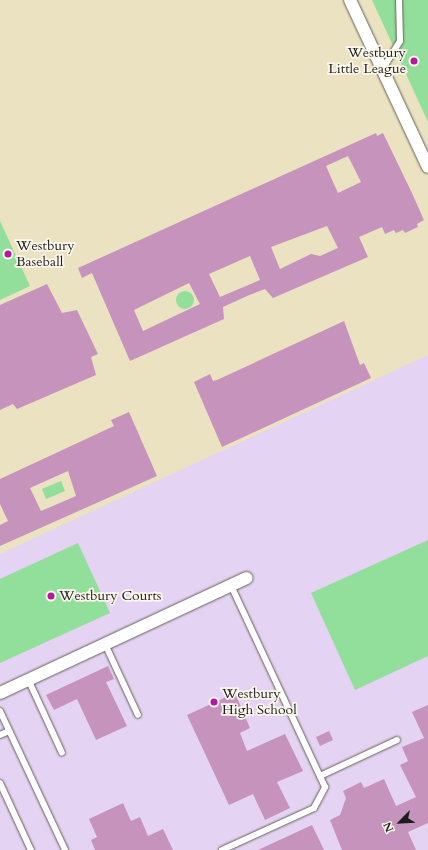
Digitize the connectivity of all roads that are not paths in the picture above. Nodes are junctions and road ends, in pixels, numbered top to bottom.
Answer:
1 (350, 0) edge
2 (399, 0) edge
3 (382, 70) junction
4 (428, 167) edge
5 (247, 578) dead end
6 (231, 585) junction
7 (105, 644) junction
8 (28, 680) junction
9 (0, 693) edge
10 (0, 710) edge
11 (138, 714) dead end
12 (9, 730) junction
13 (0, 735) edge
14 (397, 740) dead end
15 (62, 753) dead end
16 (320, 776) junction
17 (0, 783) edge
18 (31, 850) edge
19 (65, 850) edge
20 (222, 850) edge

1 - 3 street
2 - 3 lane
3 - 4 street
5 - 6 street
6 - 7 street
6 - 16 lane
7 - 8 street
7 - 11 lane
8 - 9 street
8 - 15 lane
10 - 12 lane
12 - 13 lane
12 - 19 lane
14 - 16 lane
16 - 20 lane
17 - 18 lane

